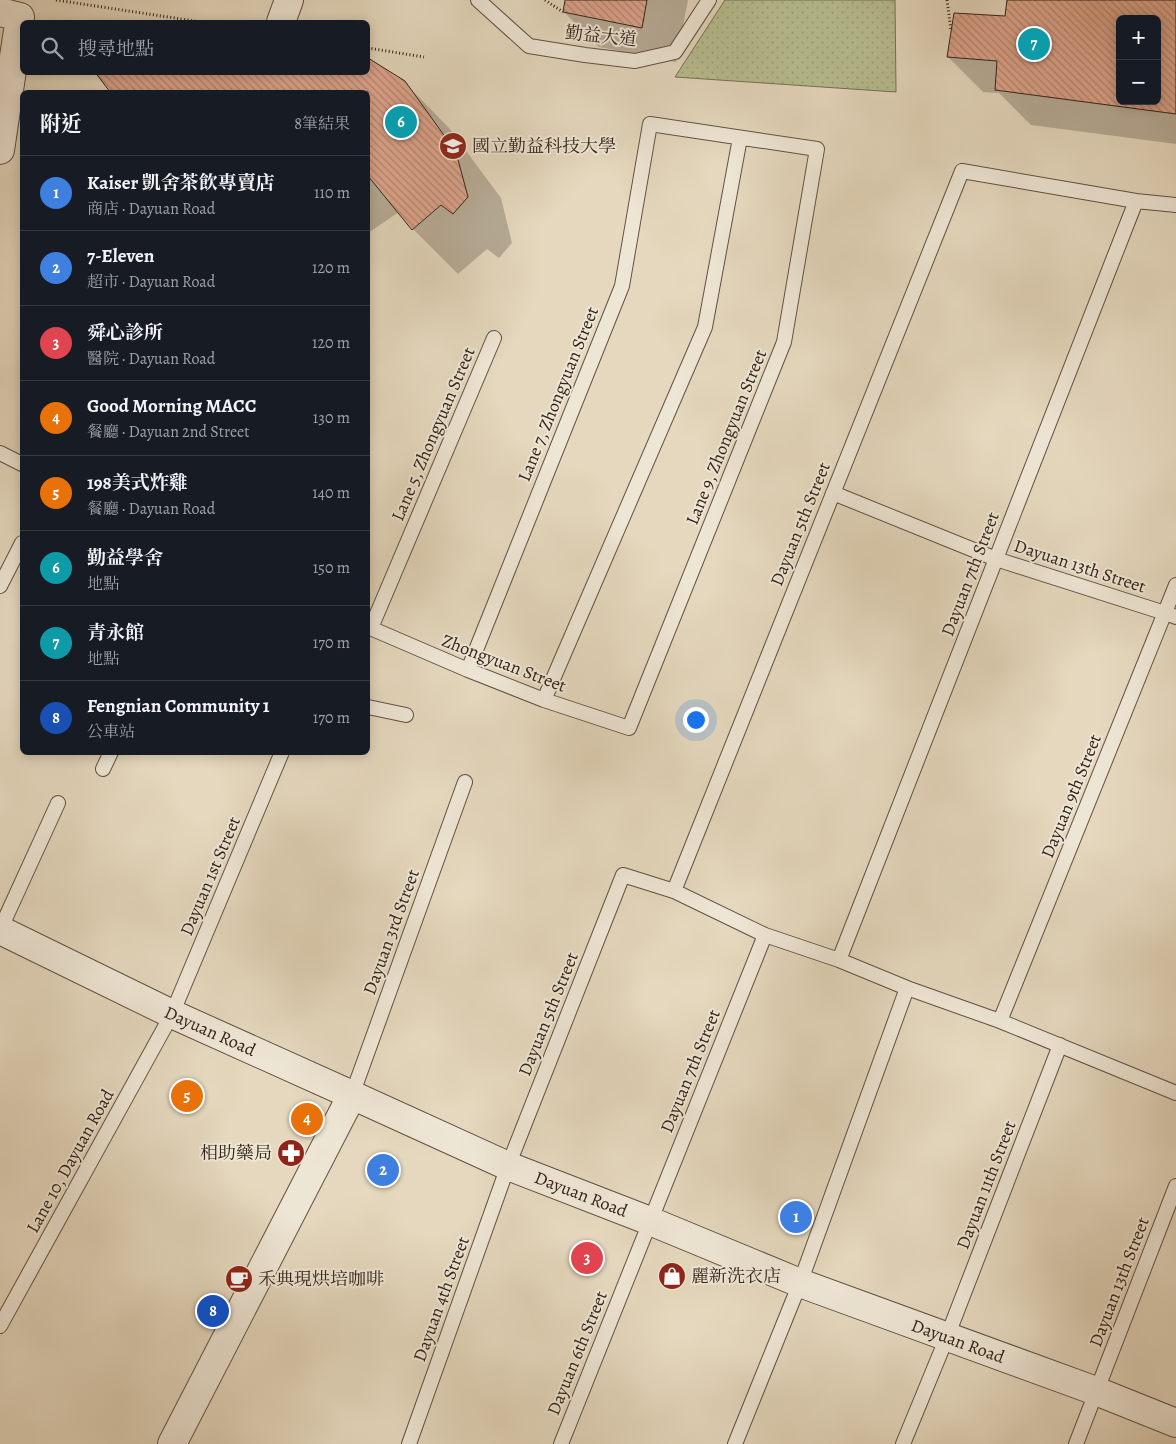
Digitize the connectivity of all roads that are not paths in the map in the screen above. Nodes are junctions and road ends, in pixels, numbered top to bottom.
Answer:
1 (289, 0) edge
2 (478, 0) edge
3 (709, 0) edge
4 (14, 11) edge
5 (282, 20) edge
6 (740, 138) junction
7 (0, 150) edge
8 (1136, 201) junction
9 (1176, 205) edge
10 (494, 338) dead end
11 (0, 453) edge
12 (20, 463) edge
13 (833, 493) junction
14 (20, 547) edge
15 (996, 559) junction
16 (1176, 585) edge
17 (0, 586) edge
18 (1170, 615) edge
19 (370, 625) edge
20 (370, 627) edge
21 (468, 670) junction
22 (544, 700) junction
23 (370, 707) edge
24 (406, 715) dead end
25 (629, 728) joint
26 (110, 755) edge
27 (281, 755) edge
28 (103, 769) dead end
29 (465, 782) dead end
30 (58, 803) dead end
31 (674, 891) junction
32 (0, 930) edge
33 (765, 935) junction
34 (839, 960) junction
35 (907, 988) junction
36 (172, 1014) junction
37 (1000, 1021) junction
38 (1060, 1045) junction
39 (1176, 1094) edge
40 (352, 1095) junction
41 (508, 1166) junction
42 (1176, 1186) edge
43 (650, 1221) junction
44 (800, 1283) junction
45 (0, 1326) edge
46 (948, 1337) junction
47 (1096, 1391) junction
48 (1176, 1423) edge
49 (172, 1444) edge
50 (409, 1444) edge
51 (561, 1444) edge
52 (735, 1444) edge
53 (903, 1444) edge
54 (1076, 1444) edge

1 - 5 street
2 - 3 lane, 勤益大道
4 - 7 street
6 - 21 lane, Lane 7, Zhongyuan Street
6 - 22 lane
6 - 25 lane, Lane 9, Zhongyuan Street
8 - 9 lane
8 - 13 lane, Dayuan 5th Street
8 - 15 lane, Dayuan 7th Street
10 - 19 lane, Lane 5, Zhongyuan Street
11 - 12 lane
13 - 15 lane, Dayuan 13th Street
13 - 31 lane, Dayuan 5th Street
14 - 17 lane
15 - 18 lane, Dayuan 13th Street
15 - 34 lane, Dayuan 7th Street
16 - 18 lane, Dayuan 9th Street
18 - 37 lane, Dayuan 9th Street
20 - 21 lane, Zhongyuan Street
21 - 22 lane, Zhongyuan Street
22 - 25 lane, Zhongyuan Street
23 - 24 lane
26 - 28 lane
27 - 36 lane, Dayuan 1st Street
29 - 40 lane, Dayuan 3rd Street
30 - 32 lane
31 - 33 lane
31 - 41 lane, Dayuan 5th Street
32 - 36 street, Dayuan Road
33 - 34 lane
33 - 43 lane, Dayuan 7th Street
34 - 35 lane
35 - 37 lane
35 - 44 lane
36 - 40 street, Dayuan Road
36 - 45 lane, Lane 10, Dayuan Road
37 - 38 lane
38 - 39 lane
38 - 46 lane, Dayuan 11th Street
40 - 41 street, Dayuan Road
40 - 49 street
41 - 43 street, Dayuan Road
41 - 50 lane, Dayuan 4th Street
42 - 47 lane, Dayuan 13th Street
43 - 44 street, Dayuan Road
43 - 51 lane, Dayuan 6th Street
44 - 46 street, Dayuan Road
44 - 52 lane
46 - 47 street, Dayuan Road
46 - 53 lane, Dayuan 11th Street
47 - 48 street, Dayuan Road
47 - 54 lane, Dayuan 13th Street

